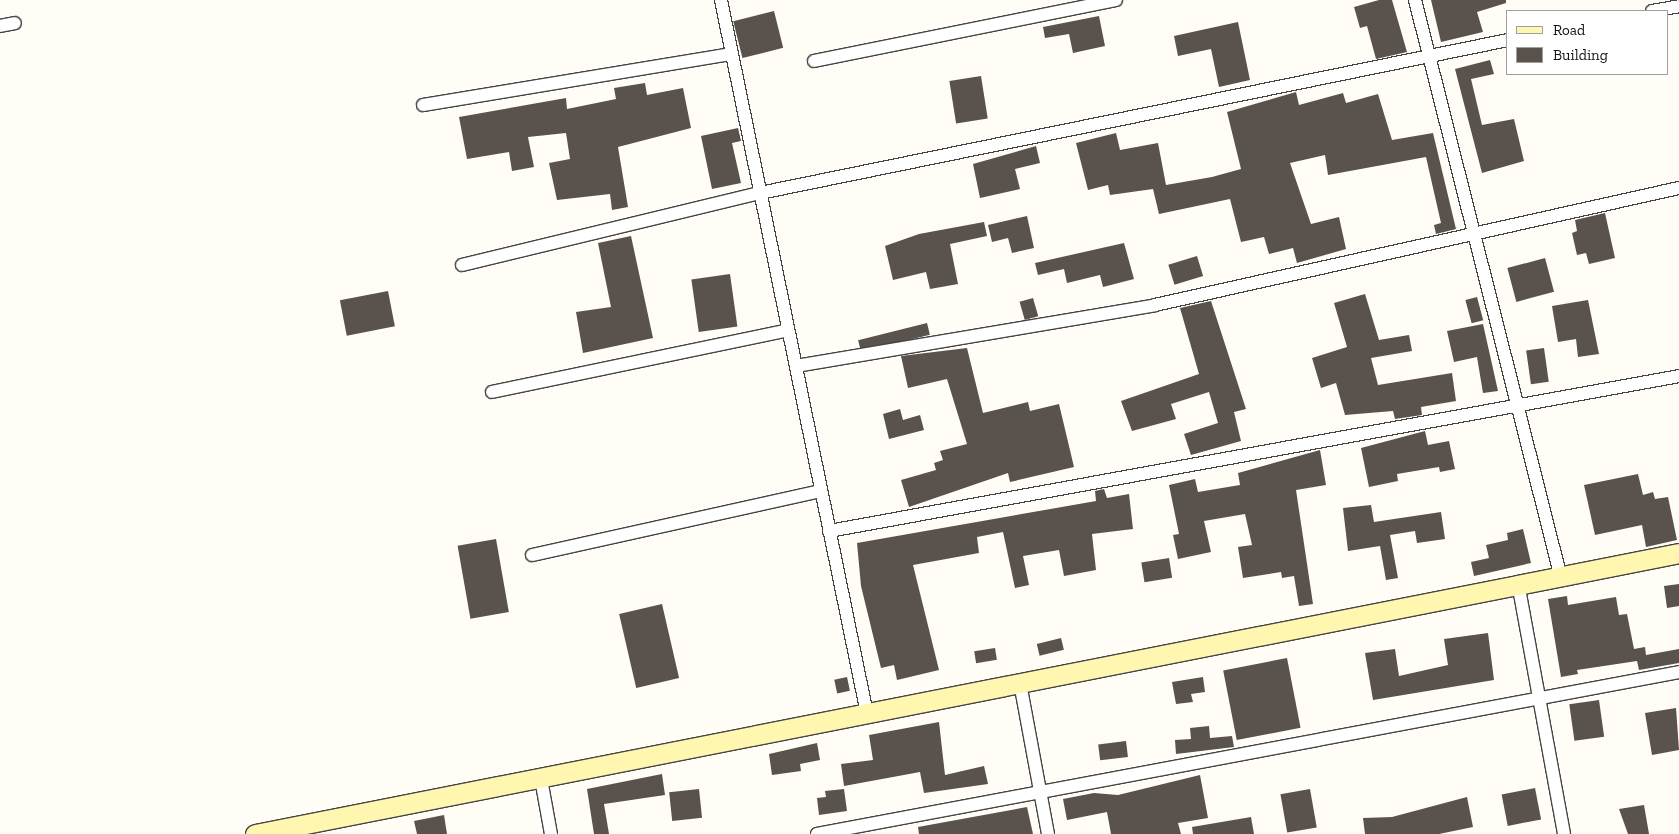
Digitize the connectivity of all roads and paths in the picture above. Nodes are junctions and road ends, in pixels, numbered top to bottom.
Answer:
1 (721, 0) edge
2 (1116, 0) edge
3 (1415, 0) edge
4 (1679, 6) edge
5 (1657, 10) edge
6 (15, 23) dead end
7 (0, 26) edge
8 (1506, 40) edge
9 (732, 54) junction
10 (1431, 56) junction
11 (814, 61) dead end
12 (423, 104) dead end
13 (1679, 188) edge
14 (760, 193) junction
15 (1476, 234) junction
16 (462, 265) dead end
17 (788, 330) junction
18 (796, 366) junction
19 (1679, 376) edge
20 (492, 392) dead end
21 (1514, 405) junction
22 (821, 491) junction
23 (829, 532) junction
24 (1679, 553) edge
25 (532, 554) dead end
26 (1560, 574) junction
27 (1518, 583) junction
28 (1679, 672) edge
29 (1020, 683) junction
30 (1538, 699) junction
31 (867, 714) junction
32 (541, 779) junction
33 (1040, 792) junction
34 (255, 834) edge
35 (551, 834) edge
36 (817, 834) edge
37 (1048, 834) edge
38 (1564, 834) edge

1 - 9 street
2 - 11 street
3 - 10 street
4 - 5 street
6 - 7 street
8 - 10 street
9 - 12 street
9 - 14 street
10 - 14 street
10 - 15 street
13 - 15 street
14 - 16 street
14 - 17 street
15 - 18 street
15 - 21 street
17 - 18 street
17 - 20 street
18 - 22 street
19 - 21 street
21 - 23 street
21 - 26 street
22 - 23 street
22 - 25 street
23 - 31 street
24 - 26 street
26 - 27 street
27 - 29 street
27 - 30 street
28 - 30 street
29 - 31 street
29 - 33 street
30 - 33 street
30 - 38 street
31 - 32 street
32 - 34 street
32 - 35 street
33 - 36 street
33 - 37 street

